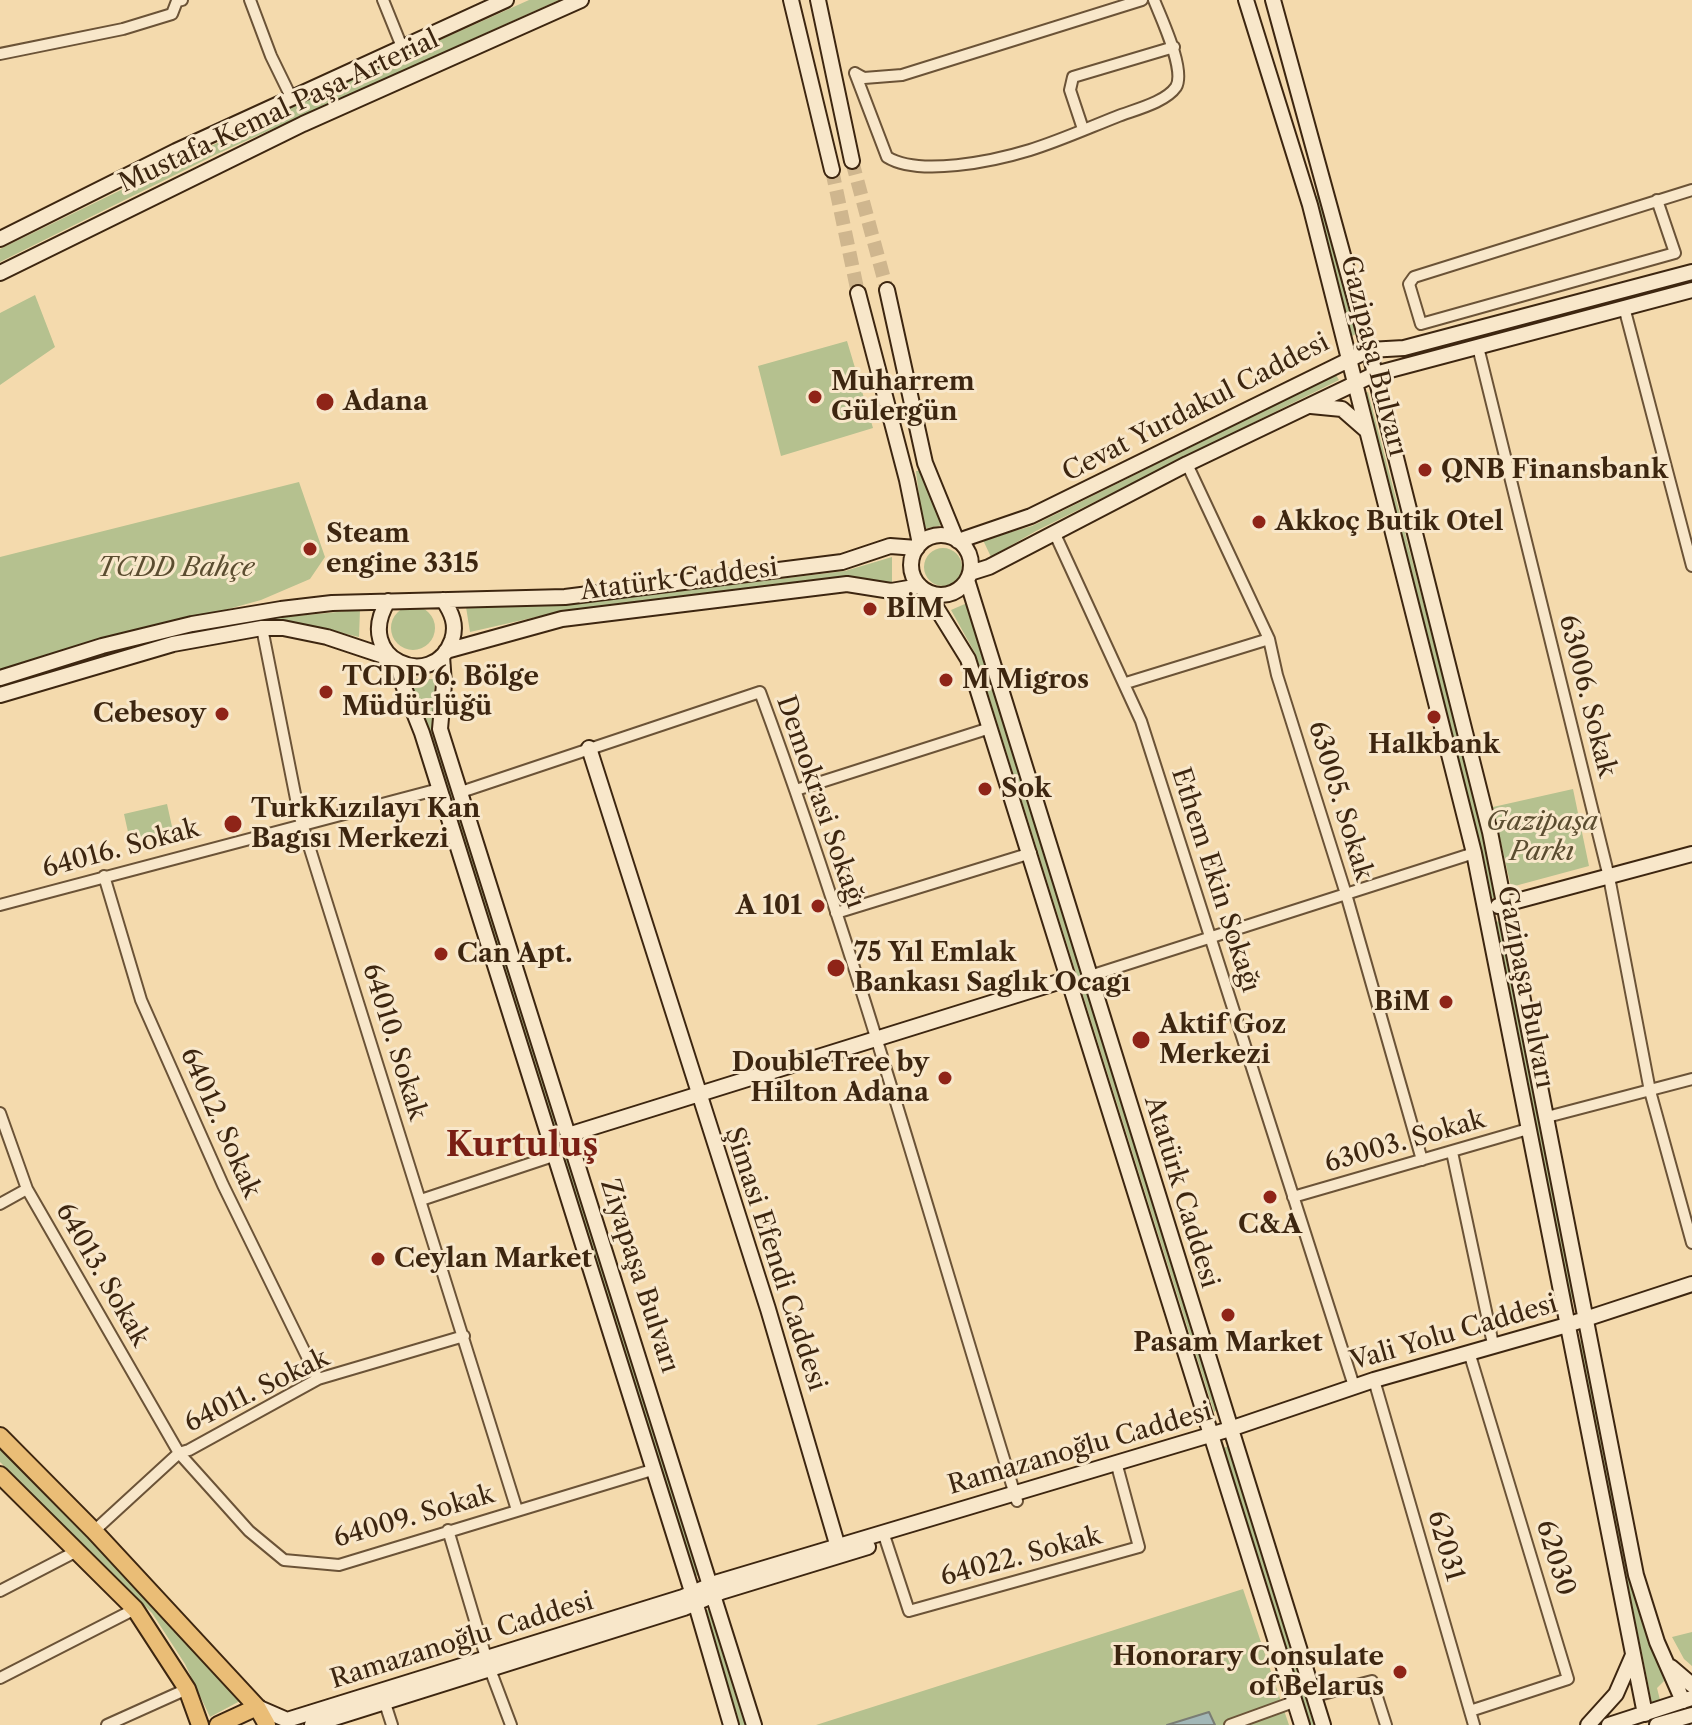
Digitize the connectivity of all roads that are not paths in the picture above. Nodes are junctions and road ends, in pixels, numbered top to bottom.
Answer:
1 (182, 0) edge
2 (250, 0) edge
3 (383, 0) edge
4 (506, 0) edge
5 (581, 0) edge
6 (791, 0) edge
7 (818, 0) edge
8 (1142, 0) edge
9 (1154, 0) edge
10 (1246, 0) edge
11 (1273, 0) edge
12 (402, 47) junction
13 (1174, 47) junction
14 (0, 54) edge
15 (291, 97) junction
16 (1083, 129) junction
17 (852, 161) tunnel mouth
18 (832, 170) tunnel mouth
19 (1692, 190) edge
20 (1657, 200) junction
21 (0, 239) edge
22 (1692, 272) edge
23 (0, 273) edge
24 (887, 290) tunnel mouth
25 (1692, 290) edge
26 (858, 293) tunnel mouth
27 (1624, 307) junction
28 (1478, 347) junction
29 (1369, 350) junction
30 (1347, 359) junction
31 (1375, 374) junction
32 (1354, 383) junction
33 (1306, 406) junction
34 (1367, 430) junction
35 (1187, 464) junction
36 (1054, 532) junction
37 (957, 540) junction
38 (919, 546) junction
39 (1692, 566) edge
40 (969, 576) junction
41 (923, 589) junction
42 (443, 600) junction
43 (388, 601) junction
44 (262, 628) junction
45 (1269, 639) junction
46 (444, 653) junction
47 (396, 661) junction
48 (0, 678) edge
49 (1126, 683) junction
50 (0, 695) edge
51 (990, 728) junction
52 (589, 748) junction
53 (439, 789) junction
54 (796, 790) junction
55 (461, 792) junction
56 (303, 824) junction
57 (1031, 853) junction
58 (1474, 853) junction
59 (1692, 854) edge
60 (104, 876) junction
61 (1609, 877) junction
62 (1346, 894) junction
63 (1504, 903) junction
64 (0, 905) edge
65 (1487, 912) junction
66 (836, 913) junction
67 (1210, 938) junction
68 (1090, 976) junction
69 (1068, 979) junction
70 (877, 1037) junction
71 (1692, 1079) edge
72 (1650, 1091) junction
73 (698, 1094) junction
74 (0, 1113) edge
75 (1547, 1117) junction
76 (1528, 1129) junction
77 (568, 1135) junction
78 (1452, 1152) junction
79 (553, 1156) junction
80 (1422, 1160) junction
81 (27, 1189) junction
82 (1293, 1197) junction
83 (421, 1200) junction
84 (0, 1204) edge
85 (1692, 1243) edge
86 (1692, 1284) edge
87 (1586, 1318) junction
88 (1567, 1325) junction
89 (464, 1336) junction
90 (1493, 1344) junction
91 (1469, 1352) junction
92 (318, 1379) junction
93 (1374, 1380) junction
94 (1354, 1386) junction
95 (1230, 1429) junction
96 (0, 1436) edge
97 (1211, 1437) junction
98 (179, 1453) junction
99 (1117, 1466) junction
100 (652, 1470) junction
101 (0, 1475) edge
102 (1016, 1496) junction
103 (517, 1510) junction
104 (448, 1530) junction
105 (94, 1531) junction
106 (884, 1537) junction
107 (839, 1550) junction
108 (77, 1551) junction
109 (0, 1591) edge
110 (710, 1591) junction
111 (694, 1598) junction
112 (135, 1609) junction
113 (1634, 1655) junction
114 (1666, 1662) junction
115 (488, 1664) junction
116 (0, 1678) edge
117 (1692, 1685) edge
118 (187, 1689) junction
119 (1315, 1696) junction
120 (383, 1697) junction
121 (1688, 1700) edge
122 (1288, 1704) dead end
123 (257, 1707) junction
124 (1470, 1711) junction
125 (1645, 1714) junction
126 (1692, 1715) edge
127 (107, 1725) edge
128 (200, 1725) edge
129 (218, 1725) edge
130 (267, 1725) edge
131 (312, 1725) edge
132 (392, 1725) edge
133 (511, 1725) edge
134 (731, 1725) edge
135 (754, 1725) edge
136 (1230, 1725) edge
137 (1302, 1725) edge
138 (1323, 1725) edge
139 (1386, 1725) edge
140 (1474, 1725) edge
141 (1588, 1725) edge
142 (1609, 1725) edge
143 (1657, 1725) edge

1 - 14 street
2 - 15 street
3 - 12 street
4 - 12 main road, Mustafa Kemal Paşa Arterial
5 - 23 main road, Mustafa Kemal Paşa Arterial
6 - 18 main road
7 - 17 main road
8 - 16 street
9 - 13 street
10 - 30 main road, Gazipaşa Bulvarı
11 - 29 main road, Gazipaşa Bulvarı
12 - 15 main road, Mustafa Kemal Paşa Arterial
13 - 16 street
13 - 16 street
15 - 21 main road, Mustafa Kemal Paşa Arterial
19 - 20 street
20 - 20 street
22 - 29 main road, Cevat Yurdakul Caddesi
24 - 37 main road
25 - 27 main road, Cevat Yurdakul Caddesi
26 - 38 main road
27 - 28 main road, Cevat Yurdakul Caddesi
27 - 39 street
28 - 31 main road, Cevat Yurdakul Caddesi
28 - 61 street, 63006. Sokak
29 - 30 main road, Cevat Yurdakul Caddesi
29 - 31 main road, Gazipaşa Bulvarı
30 - 32 main road, Gazipaşa Bulvarı
30 - 37 main road, Cevat Yurdakul Caddesi
31 - 32 main road, Cevat Yurdakul Caddesi
31 - 63 main road, Gazipaşa Bulvarı
32 - 33 main road, Cevat Yurdakul Caddesi
32 - 34 main road, Gazipaşa Bulvarı
33 - 34 main road
33 - 35 main road, Cevat Yurdakul Caddesi
34 - 58 main road, Gazipaşa Bulvarı
35 - 36 main road, Cevat Yurdakul Caddesi
35 - 45 street, 63005. Sokak
36 - 40 main road, Cevat Yurdakul Caddesi
36 - 49 street, Ethem Ekin Sokağı
37 - 38 main road
37 - 40 main road
38 - 41 main road
38 - 42 main road, Atatürk Caddesi
40 - 41 main road
40 - 68 main road, Atatürk Caddesi
41 - 46 main road, Atatürk Caddesi
41 - 51 main road, Atatürk Caddesi
42 - 43 main road
42 - 46 main road
43 - 47 main road
43 - 48 main road
44 - 47 main road
44 - 50 main road
44 - 56 street, 64010. Sokak
45 - 49 street
45 - 62 street, 63005. Sokak
46 - 47 main road
46 - 55 main road, Ziyapaşa Bulvarı
47 - 53 main road, Ziyapaşa Bulvarı
49 - 67 street, Ethem Ekin Sokağı
51 - 54 street
51 - 57 main road, Atatürk Caddesi
52 - 54 street, Demokrasi Sokağı
52 - 55 street, Demokrasi Sokağı
52 - 73 main road, Şimasi Efendi Caddesi
53 - 56 street, 64016. Sokak
53 - 79 main road, Ziyapaşa Bulvarı
54 - 66 street, Demokrasi Sokağı
55 - 77 main road, Ziyapaşa Bulvarı
56 - 60 street, 64016. Sokak
56 - 83 street, 64010. Sokak
57 - 66 street
57 - 69 main road, Atatürk Caddesi
58 - 62 street
58 - 65 main road, Gazipaşa Bulvarı
59 - 61 main road
60 - 64 street, 64016. Sokak
60 - 92 street, 64012. Sokak
61 - 63 main road
61 - 72 street, 63006. Sokak
62 - 67 street
62 - 80 street, 63005. Sokak
63 - 65 main road
63 - 75 main road, Gazipaşa Bulvarı
65 - 76 main road, Gazipaşa Bulvarı
66 - 70 street, Demokrasi Sokağı
67 - 68 street
67 - 82 street, Ethem Ekin Sokağı
68 - 95 main road, Atatürk Caddesi
69 - 70 main road
69 - 97 main road, Atatürk Caddesi
70 - 73 main road
70 - 102 street, Demokrasi Sokağı
71 - 72 street
72 - 75 street
72 - 85 street, 63006. Sokak
73 - 77 main road
73 - 107 main road, Şimasi Efendi Caddesi
74 - 81 street, 64013. Sokak
75 - 87 main road, Gazipaşa Bulvarı
76 - 78 street, 63003. Sokak
76 - 88 main road, Gazipaşa Bulvarı
77 - 110 main road, Ziyapaşa Bulvarı
78 - 80 street, 63003. Sokak
78 - 90 street
79 - 83 street
79 - 100 main road, Ziyapaşa Bulvarı
80 - 82 street, 63003. Sokak
81 - 84 street
81 - 98 street, 64013. Sokak
82 - 94 street, Ethem Ekin Sokağı
83 - 89 street, 64010. Sokak
86 - 87 main road, Vali Yolu Caddesi
87 - 88 main road, Vali Yolu Caddesi
87 - 114 main road, Gazipaşa Bulvarı
88 - 90 main road, Vali Yolu Caddesi
88 - 113 main road, Gazipaşa Bulvarı
89 - 92 street, 64011. Sokak
89 - 103 street, 64010. Sokak
90 - 91 main road, Vali Yolu Caddesi
91 - 93 main road, Vali Yolu Caddesi
91 - 124 street, 62030
92 - 98 street, 64011. Sokak
93 - 94 main road, Vali Yolu Caddesi
93 - 124 street, 62031
94 - 95 main road, Vali Yolu Caddesi
95 - 97 main road, Ramazanoğlu Caddesi
95 - 119 main road, Atatürk Caddesi
96 - 105 main road
97 - 99 main road, Ramazanoğlu Caddesi
97 - 137 main road, Atatürk Caddesi
98 - 104 street, 64009. Sokak
98 - 105 street, 64011. Sokak
99 - 102 main road, Ramazanoğlu Caddesi
99 - 106 street, 64022. Sokak
100 - 103 street, 64009. Sokak
100 - 111 main road, Ziyapaşa Bulvarı
101 - 108 main road
102 - 106 main road, Ramazanoğlu Caddesi
103 - 104 street, 64009. Sokak
104 - 115 street
105 - 123 main road
106 - 107 main road, Ramazanoğlu Caddesi
107 - 110 main road, Ramazanoğlu Caddesi
108 - 109 street
108 - 112 main road
110 - 111 main road, Ramazanoğlu Caddesi
110 - 135 main road, Ziyapaşa Bulvarı
111 - 115 main road, Ramazanoğlu Caddesi
111 - 134 main road, Ziyapaşa Bulvarı
112 - 116 street
112 - 118 main road
113 - 125 main road, Gazipaşa Bulvarı
113 - 141 main road
114 - 117 main road
114 - 121 main road, Gazipaşa Bulvarı
115 - 120 main road, Ramazanoğlu Caddesi
115 - 133 street
118 - 127 street
118 - 128 main road
119 - 138 main road, Atatürk Caddesi
119 - 139 street
120 - 123 main road, Ramazanoğlu Caddesi
120 - 131 main road, Ramazanoğlu Caddesi
120 - 132 street
121 - 125 main road
122 - 136 street
123 - 129 main road
123 - 130 main road
124 - 140 street, 62031
125 - 142 main road
126 - 143 main road

